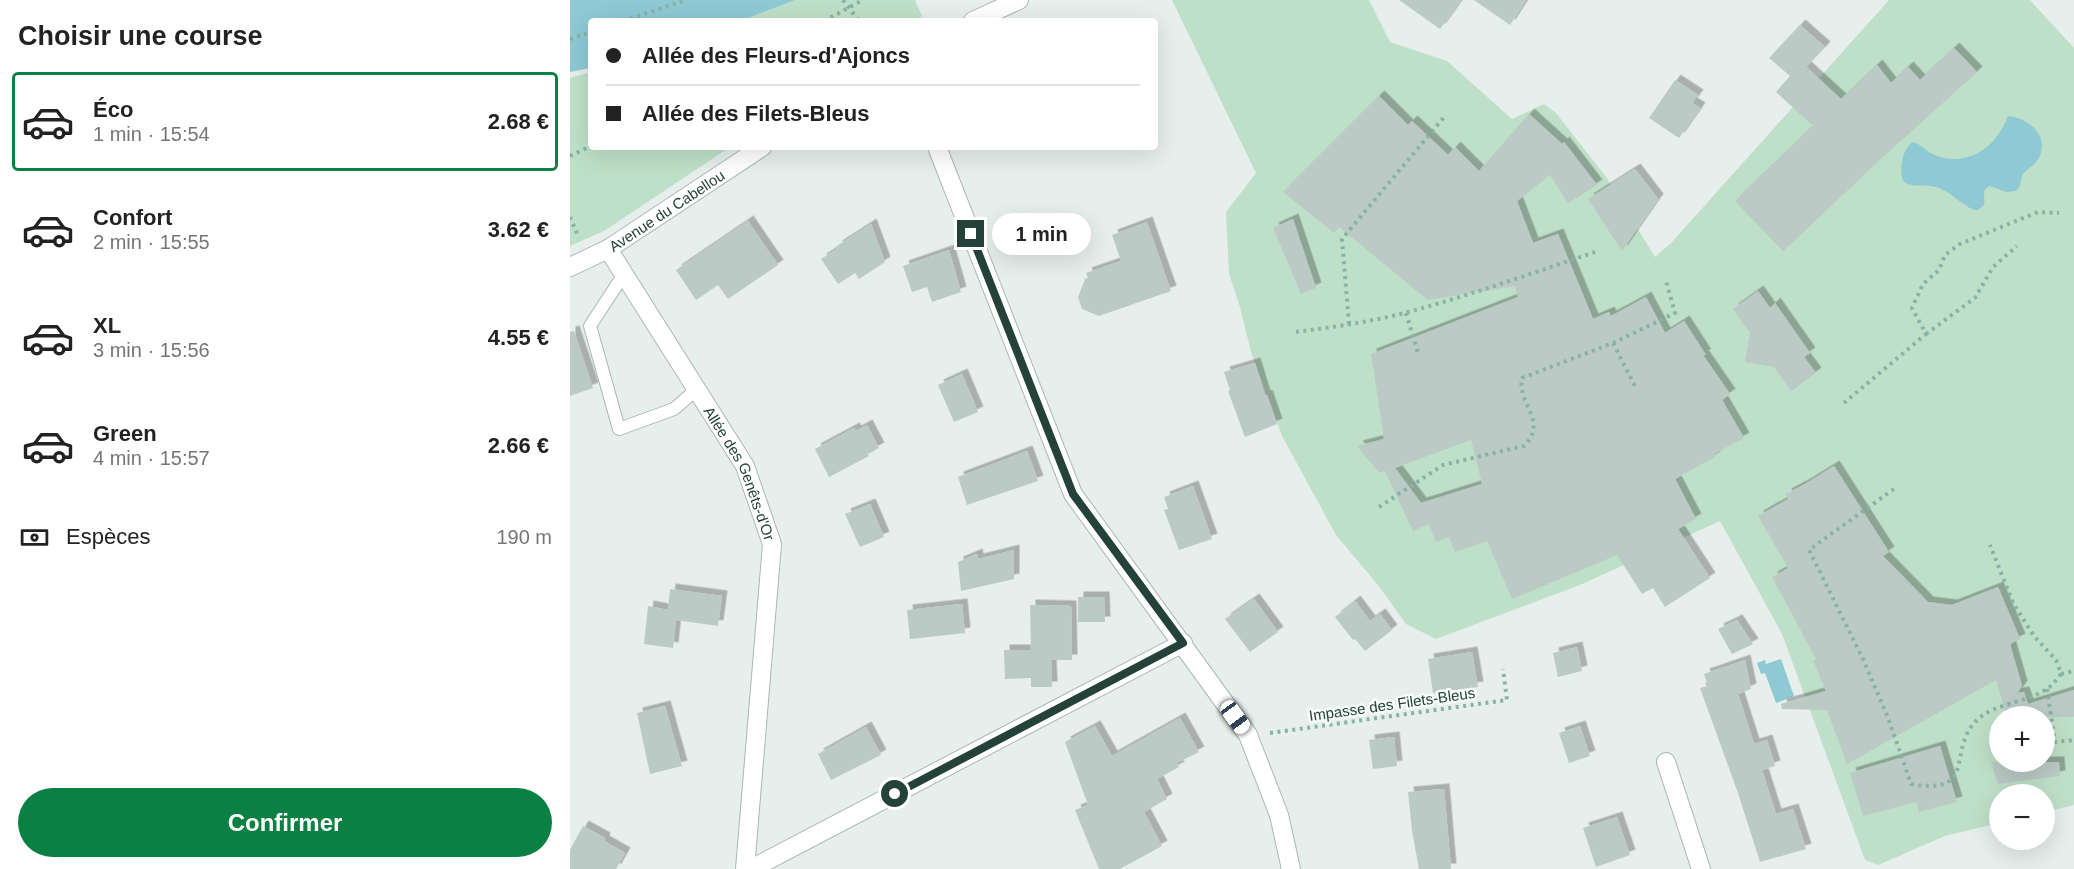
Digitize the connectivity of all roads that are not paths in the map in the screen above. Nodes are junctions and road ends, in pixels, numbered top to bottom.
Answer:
1 (1018, 0) edge
2 (979, 18) edge
3 (757, 150) edge
4 (938, 150) edge
5 (608, 249) junction
6 (570, 267) edge
7 (624, 273) junction
8 (697, 389) junction
9 (1183, 643) junction
10 (1666, 762) dead end
11 (745, 869) edge
12 (751, 869) edge
13 (1291, 869) edge
14 (1701, 869) edge

1 - 2 street
3 - 5 street, Avenue du Cabellou
4 - 9 street
5 - 6 street, Avenue du Cabellou
5 - 7 street, Allée des Genêts-d'Or
7 - 8 street, Allée des Genêts-d'Or
7 - 8 lane
8 - 11 street, Allée des Genêts-d'Or
9 - 12 street
9 - 13 street
10 - 14 street

